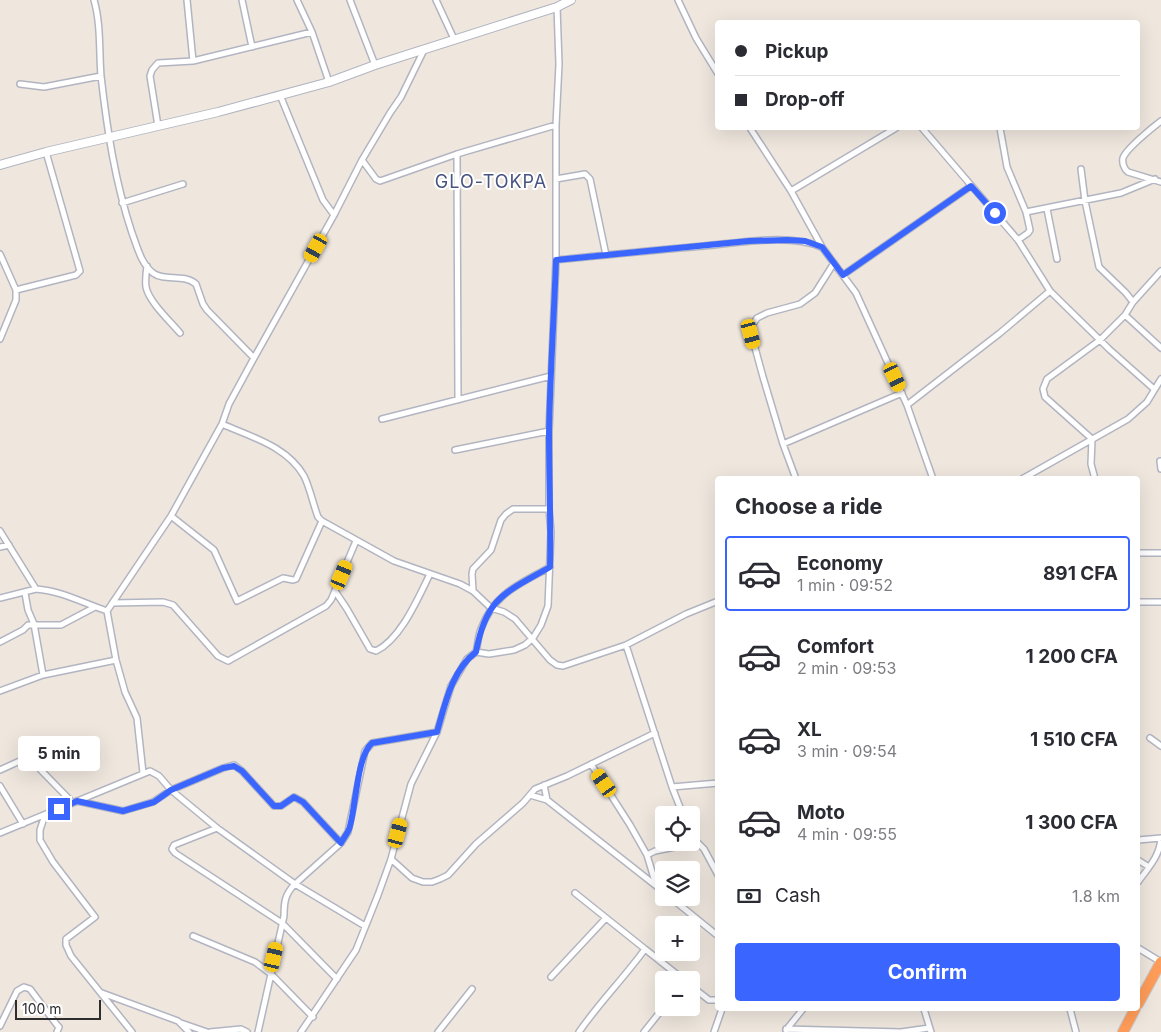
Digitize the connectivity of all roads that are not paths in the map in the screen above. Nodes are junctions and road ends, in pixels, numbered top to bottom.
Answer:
1 (94, 0) edge
2 (188, 0) edge
3 (242, 0) edge
4 (297, 0) edge
5 (350, 0) edge
6 (436, 0) edge
7 (571, 0) edge
8 (678, 0) edge
9 (557, 7) junction
10 (312, 32) junction
11 (454, 39) junction
12 (252, 47) junction
13 (424, 50) junction
14 (193, 61) junction
15 (375, 65) junction
16 (715, 69) edge
17 (102, 76) junction
18 (329, 82) junction
19 (20, 84) dead end
20 (280, 95) junction
21 (1161, 121) edge
22 (556, 125) junction
23 (158, 126) junction
24 (751, 130) edge
25 (893, 130) edge
26 (924, 130) edge
27 (1000, 130) edge
28 (108, 137) junction
29 (46, 152) junction
30 (458, 154) junction
31 (362, 160) junction
32 (0, 165) edge
33 (1081, 169) dead end
34 (556, 179) junction
35 (1155, 179) junction
36 (1161, 182) edge
37 (184, 184) dead end
38 (971, 186) junction
39 (791, 191) junction
40 (1085, 201) junction
41 (122, 203) junction
42 (1047, 209) junction
43 (1026, 212) junction
44 (334, 215) junction
45 (1018, 240) junction
46 (822, 247) junction
47 (0, 254) edge
48 (606, 255) junction
49 (1057, 259) dead end
50 (556, 260) junction
51 (834, 264) junction
52 (147, 266) junction
53 (1161, 271) edge
54 (843, 275) junction
55 (16, 290) junction
56 (1050, 291) junction
57 (1133, 302) junction
58 (1125, 315) junction
59 (180, 333) dead end
60 (0, 338) edge
61 (1100, 340) junction
62 (1161, 348) edge
63 (254, 358) junction
64 (551, 376) junction
65 (1161, 379) edge
66 (1154, 389) junction
67 (902, 393) junction
68 (458, 400) junction
69 (908, 404) junction
70 (382, 419) dead end
71 (222, 424) junction
72 (549, 431) junction
73 (1092, 439) junction
74 (783, 444) junction
75 (455, 450) dead end
76 (1160, 461) dead end
77 (1161, 469) edge
78 (1032, 472) junction
79 (795, 476) edge
80 (932, 476) edge
81 (1026, 476) edge
82 (1034, 476) edge
83 (1094, 476) edge
84 (549, 509) junction
85 (172, 516) junction
86 (322, 522) junction
87 (0, 530) edge
88 (356, 541) junction
89 (9, 545) junction
90 (0, 547) edge
91 (1140, 553) edge
92 (1161, 553) edge
93 (550, 567) junction
94 (430, 574) junction
95 (36, 589) junction
96 (335, 591) junction
97 (473, 591) junction
98 (25, 593) junction
99 (0, 598) edge
100 (715, 602) edge
101 (1140, 602) edge
102 (1161, 602) edge
103 (113, 604) junction
104 (95, 607) junction
105 (491, 608) junction
106 (107, 612) junction
107 (34, 624) junction
108 (533, 638) junction
109 (0, 642) edge
110 (626, 645) junction
111 (476, 652) junction
112 (116, 660) junction
113 (43, 675) junction
114 (0, 691) edge
115 (437, 732) junction
116 (654, 733) junction
117 (1150, 738) dead end
118 (1161, 746) edge
119 (591, 764) junction
120 (0, 770) edge
121 (143, 773) junction
122 (715, 783) edge
123 (544, 784) junction
124 (0, 786) edge
125 (672, 787) junction
126 (171, 790) junction
127 (530, 795) junction
128 (546, 800) junction
129 (75, 802) junction
130 (679, 806) edge
131 (45, 815) junction
132 (23, 824) junction
133 (217, 828) junction
134 (0, 834) edge
135 (1161, 838) edge
136 (1140, 840) edge
137 (341, 843) junction
138 (700, 845) edge
139 (655, 851) edge
140 (647, 855) junction
141 (391, 859) junction
142 (1140, 861) edge
143 (1149, 867) junction
144 (715, 870) edge
145 (655, 879) edge
146 (1140, 879) edge
147 (655, 883) edge
148 (295, 884) junction
149 (576, 893) dead end
150 (681, 906) edge
151 (606, 918) junction
152 (282, 923) junction
153 (366, 926) junction
154 (715, 934) edge
155 (193, 936) dead end
156 (645, 949) junction
157 (1140, 949) edge
158 (1161, 962) edge
159 (673, 971) edge
160 (271, 974) junction
161 (550, 976) dead end
162 (337, 979) junction
163 (472, 989) dead end
164 (100, 992) junction
165 (700, 993) edge
166 (715, 1000) edge
167 (1140, 1000) edge
168 (721, 1011) edge
169 (801, 1011) edge
170 (925, 1011) edge
171 (1071, 1011) edge
172 (1134, 1011) edge
173 (657, 1016) edge
174 (313, 1017) junction
175 (178, 1021) junction
176 (0, 1026) edge
177 (930, 1030) edge
178 (785, 1031) edge
179 (57, 1032) edge
180 (132, 1032) edge
181 (189, 1032) edge
182 (208, 1032) edge
183 (247, 1032) edge
184 (258, 1032) edge
185 (301, 1032) edge
186 (438, 1032) edge
187 (579, 1032) edge
188 (644, 1032) edge
189 (714, 1032) edge
190 (886, 1032) edge
191 (1076, 1032) edge
192 (1123, 1032) edge

1 - 17 street
2 - 14 street
3 - 12 street
4 - 10 street
5 - 15 street
6 - 11 street
7 - 9 main road
8 - 16 street
9 - 11 main road
9 - 22 street
10 - 12 street
10 - 18 street
11 - 13 main road
12 - 14 street
13 - 15 main road
13 - 31 street
14 - 23 street
15 - 18 main road
17 - 19 street
17 - 28 street
18 - 20 main road
20 - 23 main road
20 - 44 street
21 - 35 street
22 - 30 street
22 - 34 street
23 - 28 main road
24 - 39 street
25 - 39 street
26 - 38 street
27 - 43 street
28 - 29 main road
28 - 41 street
29 - 32 main road
29 - 55 street
30 - 31 street
30 - 68 street
31 - 44 street
33 - 40 street
34 - 48 street
34 - 50 street
35 - 36 street
35 - 40 street
37 - 41 street
38 - 45 street
38 - 54 street
39 - 46 street
40 - 42 street
40 - 57 street
41 - 52 street
42 - 43 street
42 - 49 street
43 - 45 street
44 - 63 street
45 - 56 street
46 - 48 street
46 - 51 street
47 - 55 street
48 - 50 street
50 - 64 street
51 - 54 street
51 - 74 street
52 - 59 street
52 - 63 street
53 - 57 street
54 - 67 street
55 - 60 street
56 - 61 street
56 - 69 street
57 - 58 street
58 - 61 street
58 - 62 street
61 - 66 street
61 - 73 street
63 - 71 street
64 - 68 street
64 - 72 street
65 - 66 street
66 - 73 street
67 - 69 street
67 - 74 street
68 - 70 street
69 - 80 street
71 - 85 street
71 - 86 street
72 - 75 street
72 - 84 street
73 - 78 street
73 - 83 street
74 - 79 street
76 - 77 street
78 - 81 street
78 - 82 street
84 - 93 street
84 - 97 street
85 - 86 street
85 - 103 street
86 - 88 street
87 - 89 street
88 - 94 street
88 - 96 street
89 - 90 street
89 - 95 street
91 - 92 street
93 - 105 street
93 - 108 street
94 - 96 street
94 - 97 street
95 - 98 street
95 - 104 street
96 - 103 street
97 - 105 street
98 - 99 street
98 - 107 street
100 - 110 street
101 - 102 street
103 - 106 street
104 - 106 street
104 - 107 street
105 - 108 street
105 - 111 street
106 - 112 street
107 - 109 street
107 - 113 street
108 - 110 street
108 - 111 street
110 - 116 street
111 - 115 street
112 - 113 street
112 - 121 street
113 - 114 street
115 - 137 street
115 - 141 street
116 - 119 street
116 - 125 street
117 - 118 street
119 - 123 street
119 - 140 street
120 - 129 street
121 - 126 street
121 - 129 street
122 - 125 street
123 - 127 street
123 - 128 street
124 - 132 street
125 - 130 street
126 - 129 street
126 - 133 street
126 - 137 street
127 - 128 street
127 - 141 street
128 - 147 street
129 - 131 street
131 - 132 street
131 - 164 street
132 - 134 street
133 - 148 street
133 - 152 street
135 - 136 street
135 - 143 street
137 - 148 street
138 - 144 street
139 - 140 street
140 - 145 street
141 - 153 street
142 - 143 street
143 - 146 street
148 - 152 street
148 - 153 street
149 - 151 street
150 - 154 street
151 - 156 street
151 - 161 street
152 - 160 street
152 - 162 street
153 - 162 street
155 - 160 street
156 - 159 street
156 - 187 street
157 - 158 street
158 - 167 highway
160 - 174 street
160 - 184 street
162 - 174 street
163 - 186 street
164 - 175 street
164 - 180 street
165 - 166 street
168 - 189 street
169 - 178 street
170 - 177 street
171 - 191 street
172 - 192 highway
173 - 188 street
174 - 185 street
175 - 181 street
175 - 182 street
176 - 179 street
177 - 190 street
178 - 190 street
182 - 183 street

